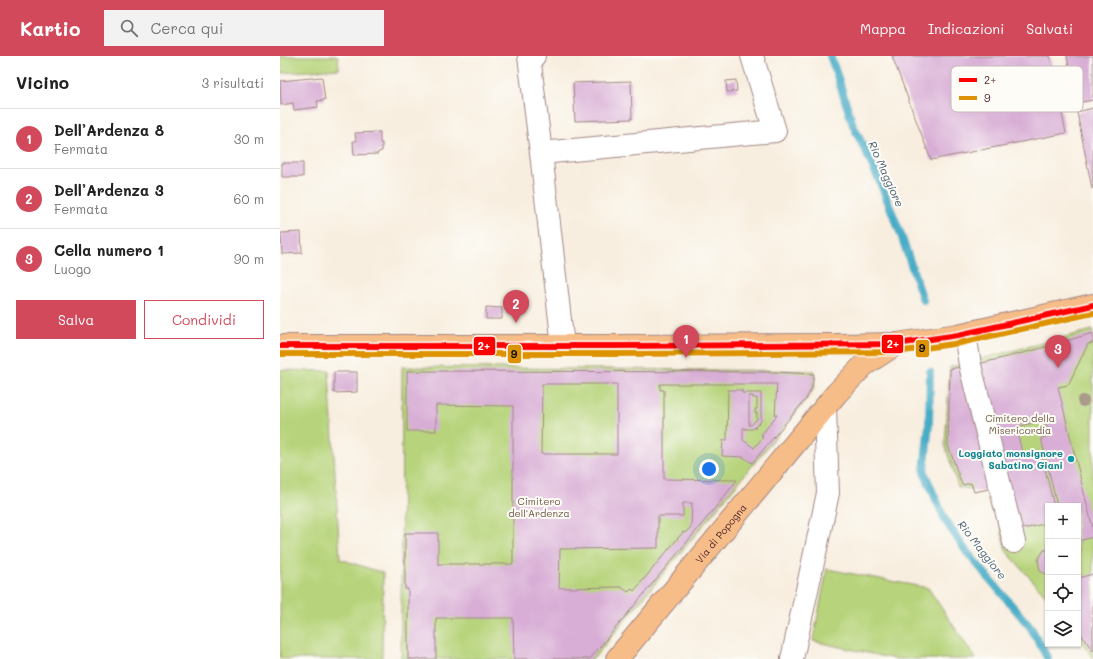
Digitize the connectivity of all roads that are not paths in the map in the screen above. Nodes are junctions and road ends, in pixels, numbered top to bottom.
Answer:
1 (534, 56) edge
2 (752, 56) edge
3 (541, 153) junction
4 (1093, 305) edge
5 (961, 335) junction
6 (897, 344) junction
7 (280, 346) edge
8 (563, 346) junction
9 (824, 408) junction
10 (1014, 542) dead end
11 (617, 659) edge
12 (792, 659) edge

1 - 3 street
2 - 3 street
3 - 8 street
4 - 5 main road
5 - 6 main road
5 - 10 street
6 - 8 main road
6 - 9 main road, Via di Popogna
7 - 8 main road
9 - 11 main road, Via di Popogna
9 - 12 street

